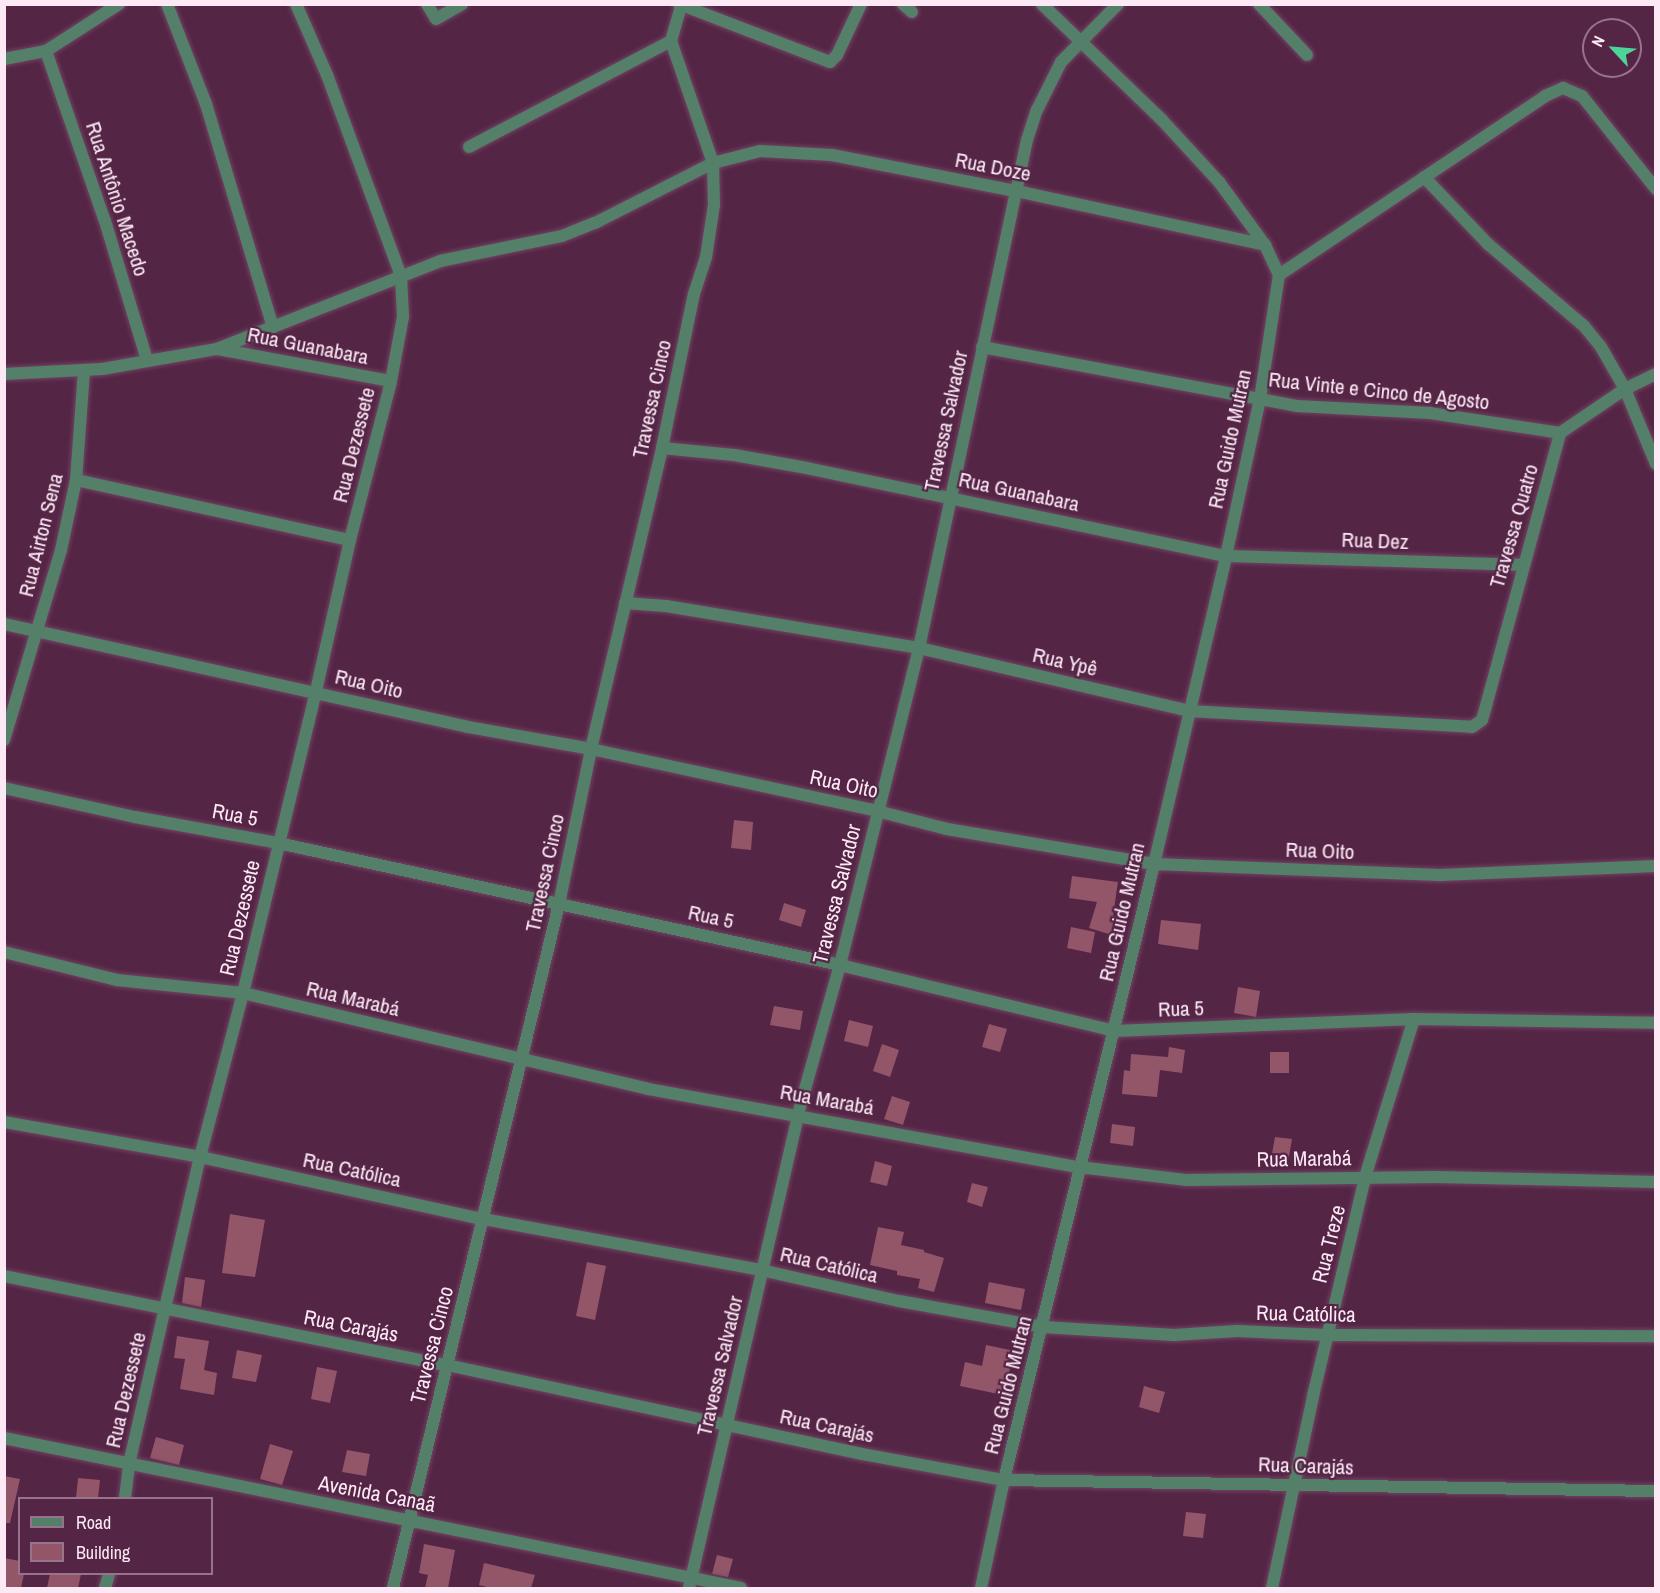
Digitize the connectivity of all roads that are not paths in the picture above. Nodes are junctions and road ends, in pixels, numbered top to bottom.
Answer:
1 (119, 4) edge
2 (167, 4) edge
3 (296, 4) edge
4 (427, 4) edge
5 (462, 4) edge
6 (861, 4) edge
7 (1042, 4) edge
8 (1118, 4) edge
9 (1259, 4) edge
10 (680, 6) edge
11 (671, 41) junction
12 (1080, 44) junction
13 (46, 51) junction
14 (1307, 55) dead end
15 (4, 59) edge
16 (469, 147) dead end
17 (713, 163) junction
18 (1424, 177) junction
19 (1656, 189) edge
20 (1016, 191) junction
21 (1265, 245) junction
22 (1279, 275) junction
23 (401, 276) junction
24 (273, 327) junction
25 (982, 347) junction
26 (217, 349) junction
27 (147, 360) junction
28 (84, 370) junction
29 (4, 374) edge
30 (1656, 374) edge
31 (391, 381) junction
32 (1625, 389) junction
33 (1260, 399) junction
34 (1560, 433) junction
35 (662, 448) junction
36 (1656, 465) edge
37 (76, 480) junction
38 (950, 497) junction
39 (350, 540) junction
40 (1226, 556) junction
41 (1522, 565) junction
42 (626, 603) junction
43 (4, 624) edge
44 (36, 632) junction
45 (919, 648) junction
46 (316, 691) junction
47 (1486, 706) joint
48 (1189, 711) junction
49 (4, 741) edge
50 (591, 749) junction
51 (4, 788) edge
52 (877, 811) junction
53 (278, 843) junction
54 (1154, 864) junction
55 (1656, 866) edge
56 (559, 904) junction
57 (4, 952) edge
58 (840, 965) junction
59 (243, 993) junction
60 (1414, 1019) junction
61 (1656, 1023) edge
62 (1114, 1031) junction
63 (522, 1060) junction
64 (798, 1114) junction
65 (4, 1122) edge
66 (200, 1157) junction
67 (1079, 1167) junction
68 (1365, 1177) junction
69 (1656, 1182) edge
70 (483, 1219) junction
71 (761, 1270) junction
72 (4, 1276) edge
73 (165, 1308) junction
74 (1043, 1327) junction
75 (1327, 1335) junction
76 (1656, 1336) edge
77 (447, 1365) junction
78 (726, 1425) junction
79 (4, 1438) edge
80 (129, 1464) junction
81 (1004, 1480) junction
82 (1296, 1487) junction
83 (1656, 1491) edge
84 (125, 1497) edge
85 (409, 1521) junction
86 (691, 1583) edge
87 (393, 1588) edge
88 (741, 1588) edge
89 (981, 1588) edge
90 (1272, 1588) edge

1 - 13 street
2 - 24 street
3 - 23 street, Rua Dezessete
4 - 5 street
6 - 10 street
7 - 12 street
8 - 12 street, Travessa Salvador
9 - 14 street
10 - 11 street
11 - 16 street
11 - 17 street, Travessa Cinco
12 - 20 street, Travessa Salvador
12 - 21 street
13 - 15 street
13 - 27 street, Rua Antônio Macedo
17 - 20 street, Rua Doze
17 - 23 street, Rua Doze
17 - 35 street, Travessa Cinco
18 - 19 street
18 - 22 street
18 - 32 street
20 - 21 street, Rua Doze
20 - 25 street, Travessa Salvador
21 - 22 street
22 - 33 street, Rua Guido Mutran
23 - 24 street, Rua Doze
23 - 31 street, Rua Dezessete
24 - 26 street, Rua Doze
25 - 33 street, Rua Vinte e Cinco de Agosto
25 - 38 street, Travessa Salvador
26 - 27 street
26 - 31 street, Rua Guanabara
27 - 28 street
28 - 29 street
28 - 37 street, Rua Airton Sena
30 - 32 street
31 - 39 street, Rua Dezessete
32 - 34 street
32 - 36 street
33 - 34 street, Rua Vinte e Cinco de Agosto
33 - 40 street, Rua Guido Mutran
34 - 41 street, Travessa Quatro
35 - 38 street, Rua Guanabara
35 - 42 street, Travessa Cinco
37 - 39 street
37 - 44 street, Rua Airton Sena
38 - 40 street, Rua Guanabara
38 - 45 street, Travessa Salvador
39 - 46 street, Rua Dezessete
40 - 41 street, Rua Dez
40 - 48 street, Rua Guido Mutran
41 - 47 street, Travessa Quatro
42 - 45 street, Rua Ypê
42 - 50 street, Travessa Cinco
43 - 44 street
44 - 46 street, Rua Oito
44 - 49 street, Rua Airton Sena
45 - 48 street, Rua Ypê
45 - 52 street, Travessa Salvador
46 - 50 street, Rua Oito
46 - 53 street, Rua Dezessete
47 - 48 street, Rua Ypê
48 - 54 street, Rua Guido Mutran
50 - 52 street, Rua Oito
50 - 56 street, Travessa Cinco
51 - 53 street, Rua 5
52 - 54 street, Rua Oito
52 - 58 street, Travessa Salvador
53 - 56 street, Rua 5
53 - 59 street, Rua Dezessete
54 - 55 street, Rua Oito
54 - 62 street, Rua Guido Mutran
56 - 58 street, Rua 5
56 - 63 street, Travessa Cinco
57 - 59 street, Rua Marabá
58 - 62 street, Rua 5
58 - 64 street, Travessa Salvador
59 - 63 street, Rua Marabá
59 - 66 street, Rua Dezessete
60 - 61 street, Rua 5
60 - 62 street, Rua 5
60 - 68 street, Rua Treze
62 - 67 street, Rua Guido Mutran
63 - 64 street, Rua Marabá
63 - 70 street, Travessa Cinco
64 - 67 street, Rua Marabá
64 - 71 street, Travessa Salvador
65 - 66 street, Rua Católica
66 - 70 street, Rua Católica
66 - 73 street, Rua Dezessete
67 - 68 street, Rua Marabá
67 - 74 street, Rua Guido Mutran
68 - 69 street, Rua Marabá
68 - 75 street, Rua Treze
70 - 71 street, Rua Católica
70 - 77 street, Travessa Cinco
71 - 74 street, Rua Católica
71 - 78 street, Travessa Salvador
72 - 73 street, Rua Carajás
73 - 77 street, Rua Carajás
73 - 80 street, Rua Dezessete
74 - 75 street, Rua Católica
74 - 81 street, Rua Guido Mutran
75 - 76 street, Rua Católica
75 - 82 street, Rua Treze
77 - 78 street, Rua Carajás
77 - 85 street, Travessa Cinco
78 - 81 street, Rua Carajás
78 - 86 street, Travessa Salvador
79 - 80 street, Avenida Canaã
80 - 84 street, Rua Dezessete
80 - 85 street, Avenida Canaã
81 - 82 street, Rua Carajás
81 - 89 street, Rua Guido Mutran
82 - 83 street, Rua Carajás
82 - 90 street, Rua Treze
85 - 86 street, Avenida Canaã
85 - 87 street, Travessa Cinco
86 - 88 street, Avenida Canaã

